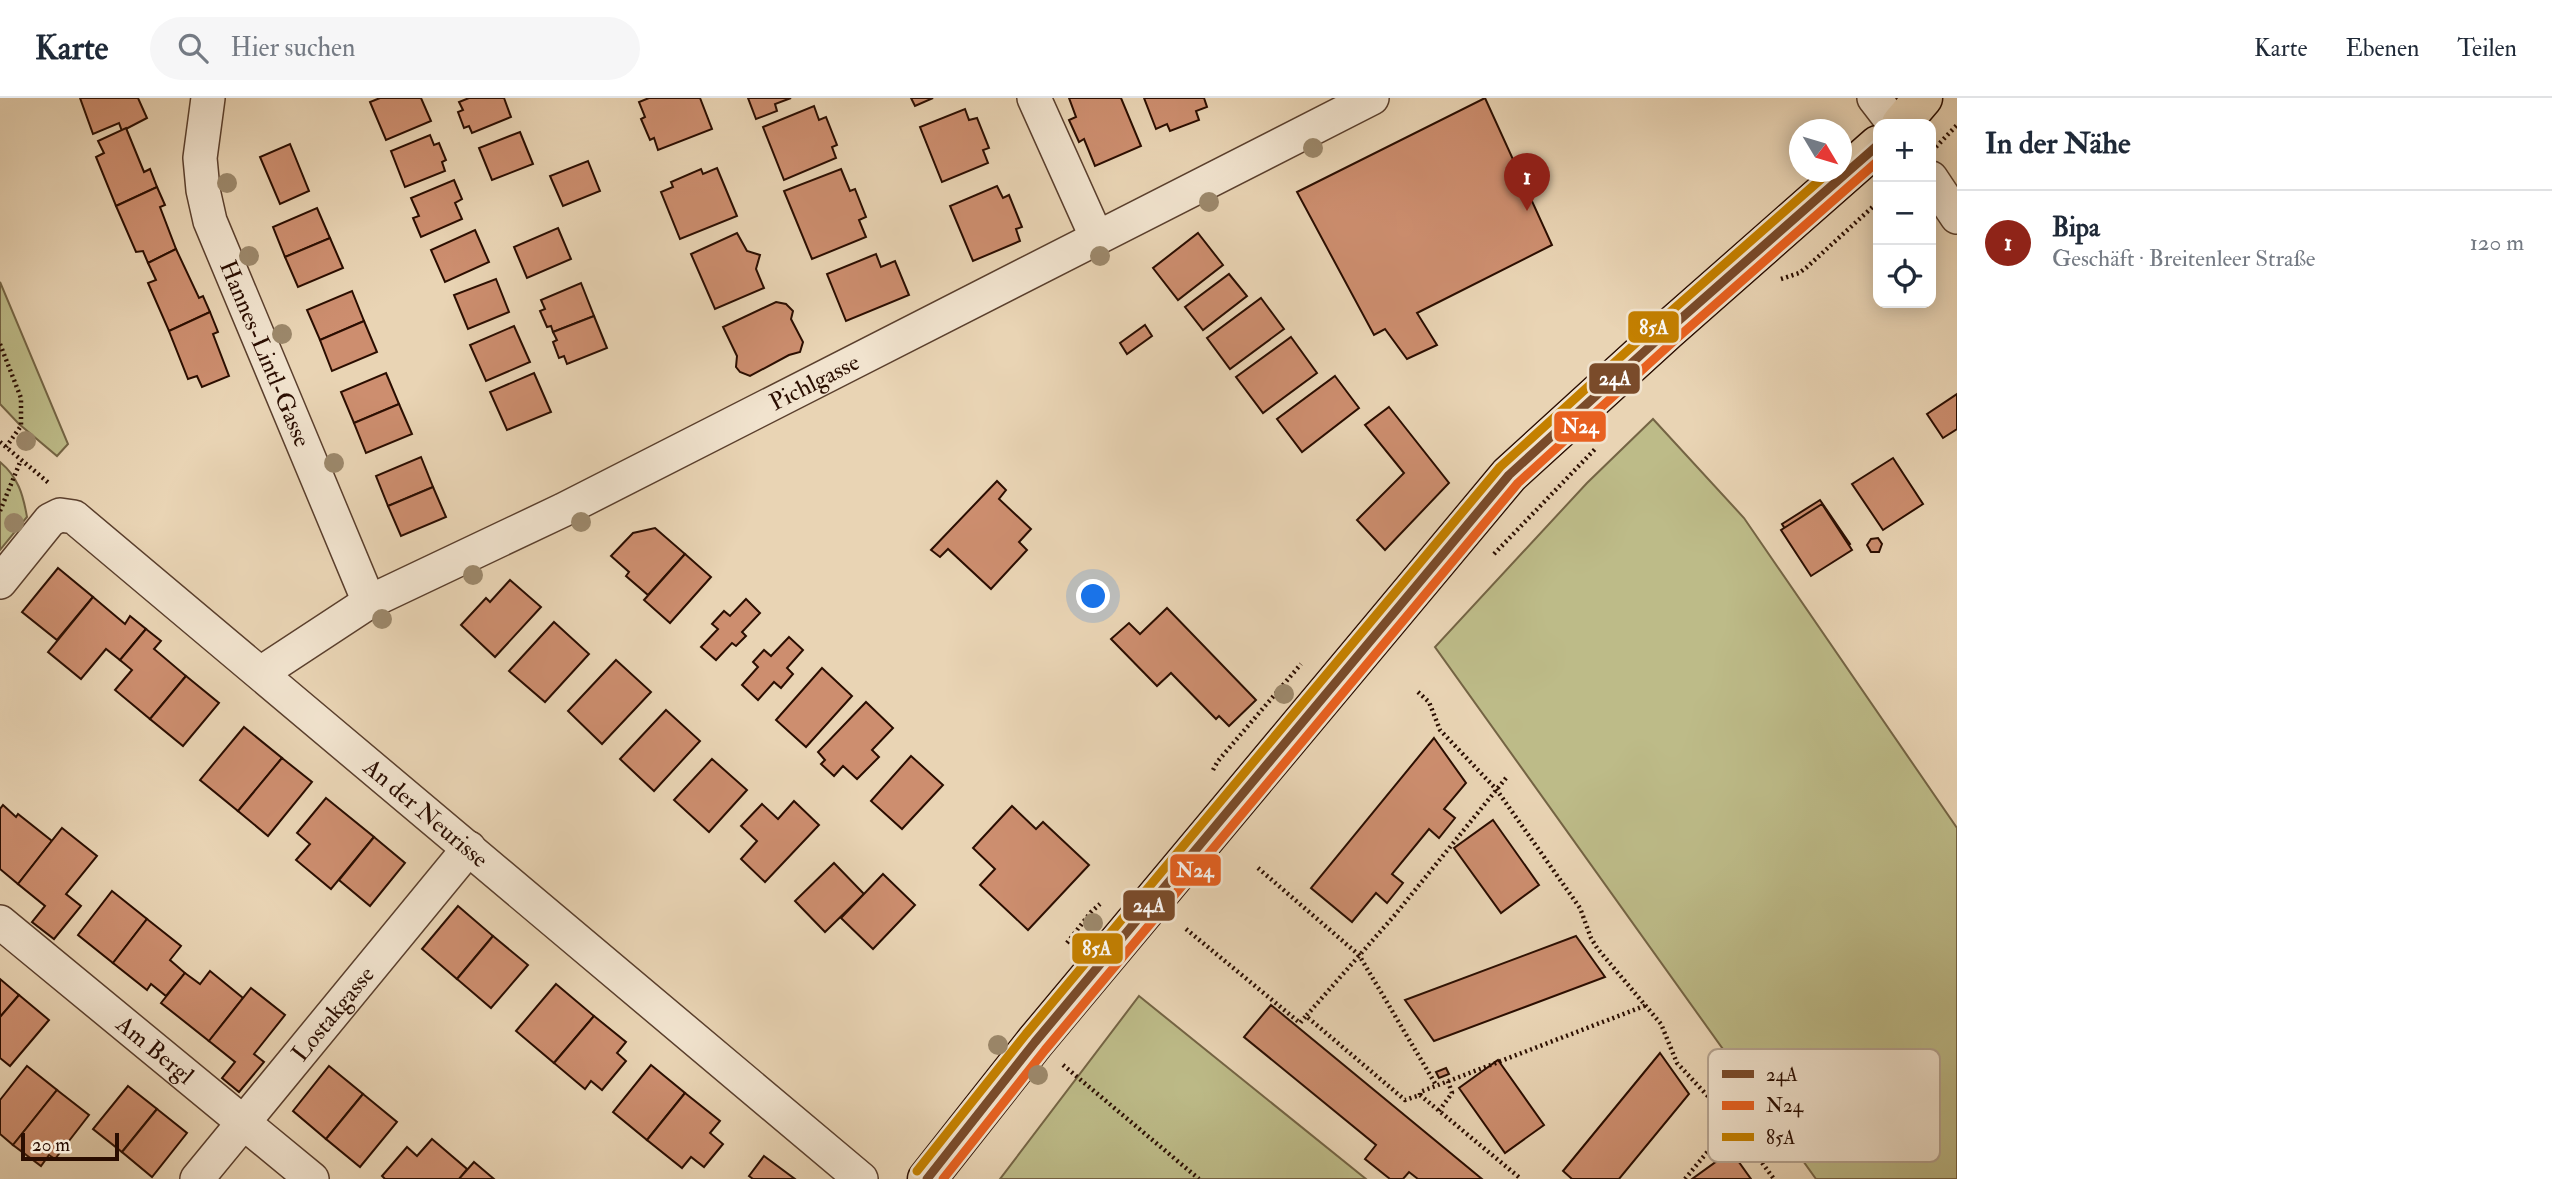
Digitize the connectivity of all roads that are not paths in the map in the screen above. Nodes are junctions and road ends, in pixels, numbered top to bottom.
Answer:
1 (208, 98) edge
2 (1034, 98) edge
3 (1372, 98) edge
4 (1874, 98) edge
5 (1923, 98) edge
6 (1890, 119) edge
7 (1905, 119) edge
8 (1873, 149) edge
9 (1934, 182) edge
10 (1957, 217) edge
11 (1096, 236) junction
12 (0, 582) edge
13 (369, 602) junction
14 (261, 673) junction
15 (469, 848) junction
16 (0, 922) edge
17 (244, 1124) junction
18 (931, 1177) edge
19 (197, 1179) edge
20 (312, 1179) edge
21 (861, 1179) edge

1 - 13 street, Hannes-Lintl-Gasse
2 - 11 street
3 - 11 street, Pichlgasse
4 - 6 street
5 - 7 main road
8 - 18 main road
9 - 10 street
11 - 13 street, Pichlgasse
12 - 14 street, An der Neurisse
13 - 14 street, Pichlgasse
14 - 15 street, An der Neurisse
15 - 17 street, Lostakgasse
15 - 21 street, An der Neurisse
16 - 17 street, Am Bergl
17 - 19 street, Lostakgasse
17 - 20 street, Am Bergl

